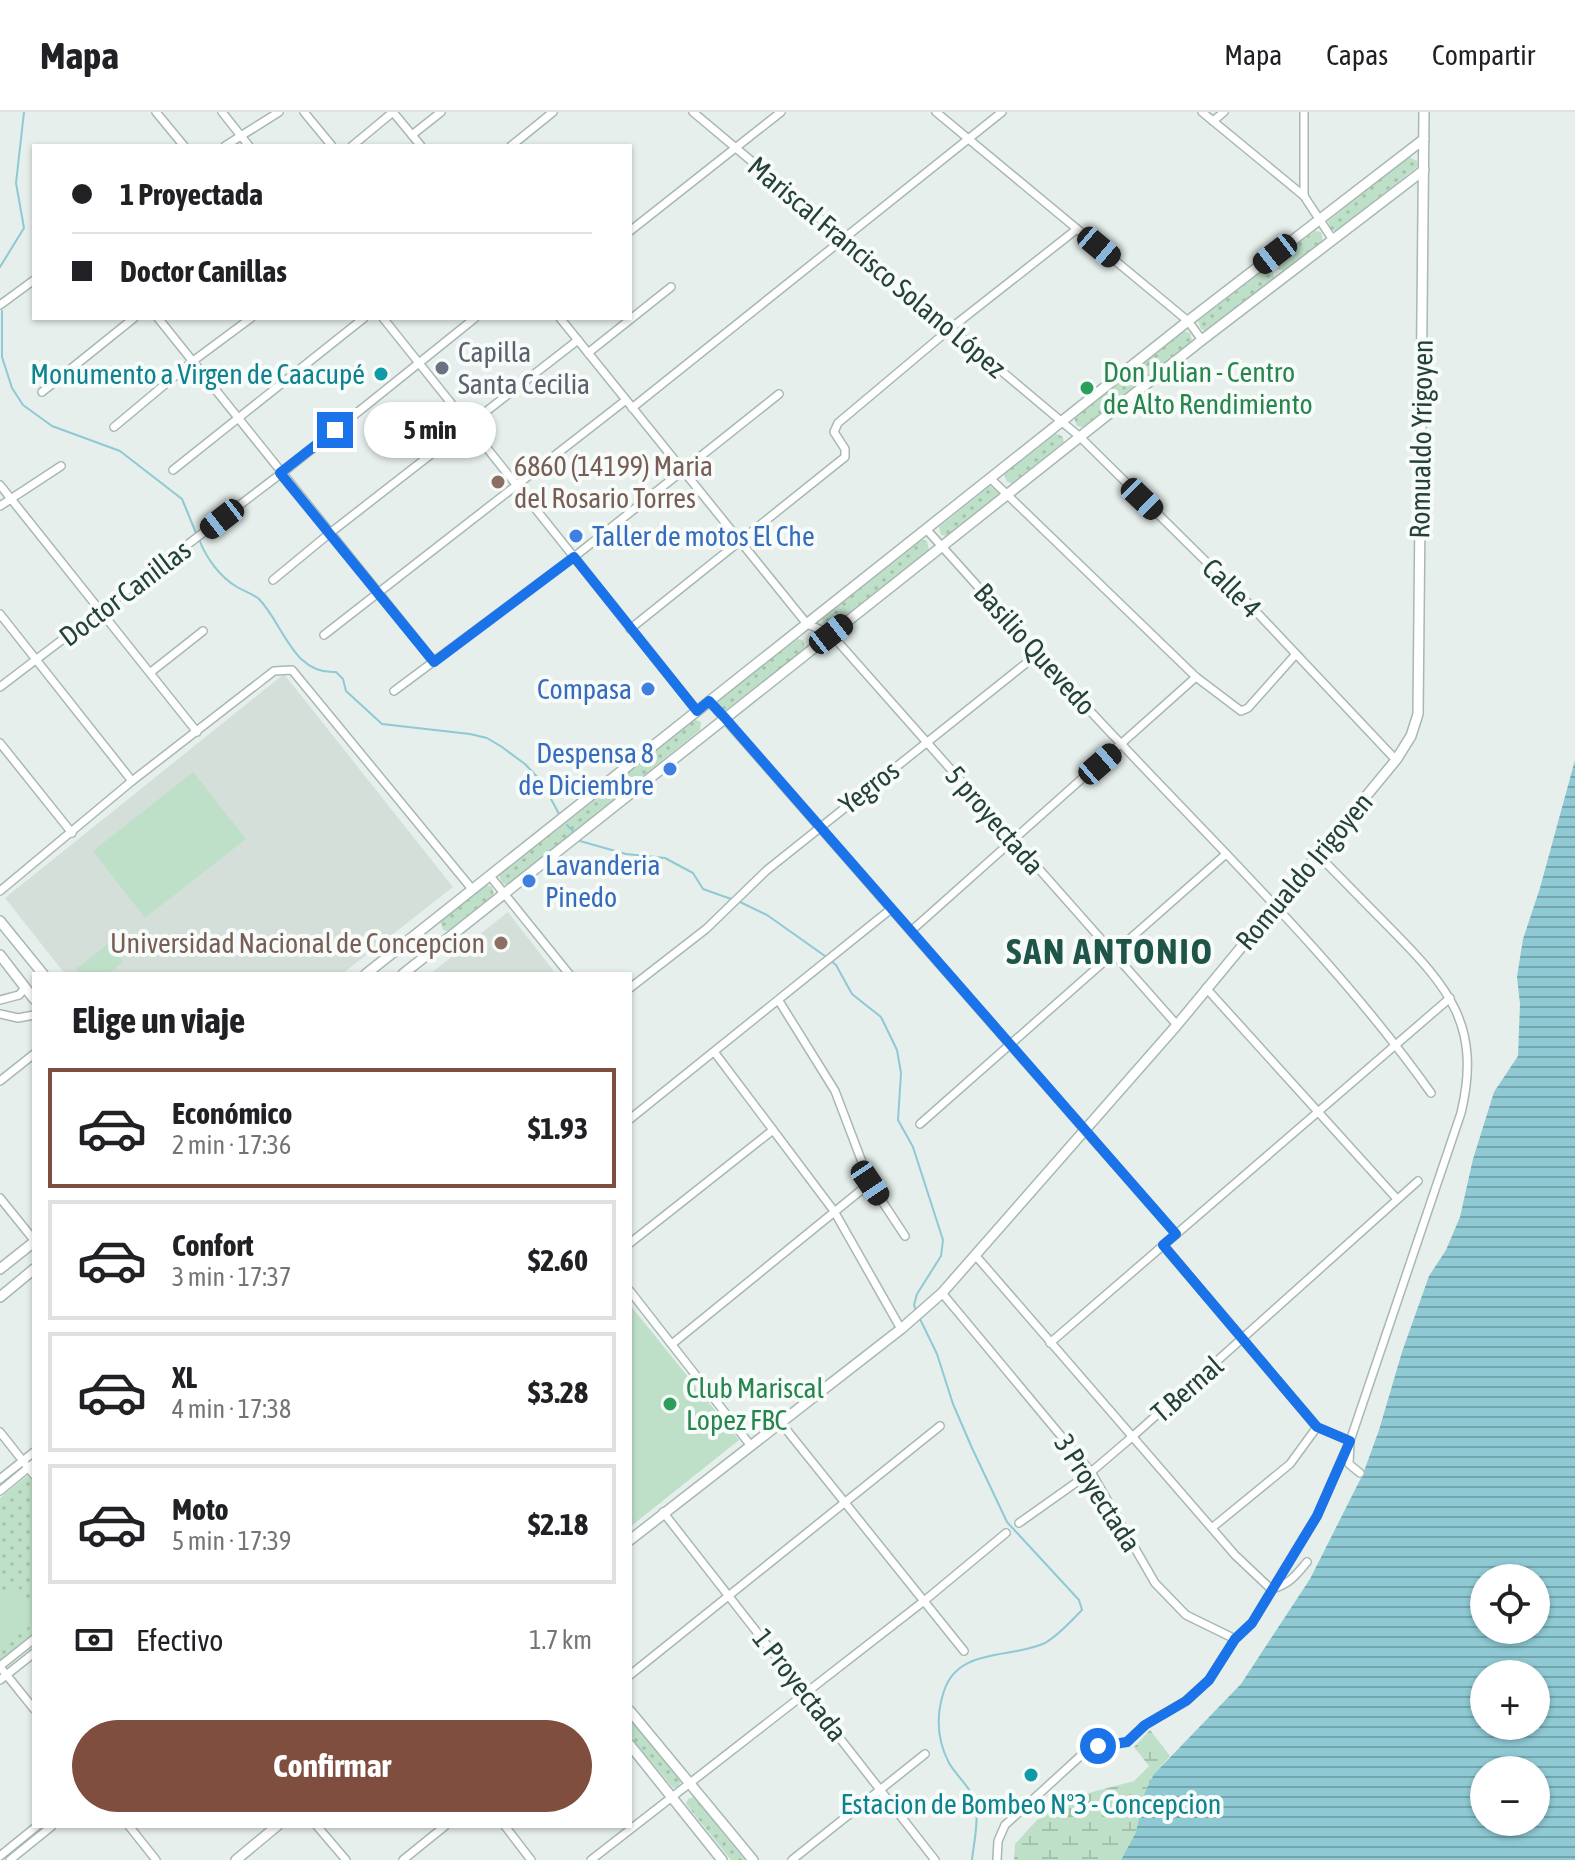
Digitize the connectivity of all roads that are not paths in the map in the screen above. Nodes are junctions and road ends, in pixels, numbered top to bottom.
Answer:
1 (156, 112) edge
2 (222, 112) edge
3 (279, 112) edge
4 (304, 112) edge
5 (393, 112) edge
6 (441, 112) edge
7 (553, 112) edge
8 (693, 112) edge
9 (781, 112) edge
10 (936, 112) edge
11 (1002, 112) edge
12 (1202, 112) edge
13 (1224, 112) edge
14 (1304, 112) edge
15 (1424, 112) edge
16 (1213, 121) junction
17 (412, 135) junction
18 (241, 136) junction
19 (968, 139) junction
20 (1424, 139) junction
21 (182, 144) edge
22 (228, 144) edge
23 (247, 144) edge
24 (330, 144) edge
25 (354, 144) edge
26 (419, 144) edge
27 (513, 144) edge
28 (736, 148) junction
29 (1424, 170) junction
30 (1304, 196) junction
31 (1318, 220) junction
32 (632, 229) edge
33 (1077, 229) junction
34 (845, 240) junction
35 (1333, 240) junction
36 (32, 281) edge
37 (671, 287) dead end
38 (0, 305) edge
39 (632, 318) edge
40 (132, 320) edge
41 (160, 320) edge
42 (248, 320) edge
43 (361, 320) edge
44 (385, 320) edge
45 (473, 320) edge
46 (562, 320) edge
47 (630, 320) edge
48 (1188, 321) junction
49 (951, 328) junction
50 (578, 340) junction
51 (1202, 340) junction
52 (588, 353) junction
53 (193, 361) junction
54 (419, 363) junction
55 (42, 392) dead end
56 (779, 394) dead end
57 (626, 400) junction
58 (632, 408) junction
59 (237, 417) junction
60 (1062, 422) junction
61 (468, 425) junction
62 (114, 427) dead end
63 (1080, 437) junction
64 (61, 466) dead end
65 (173, 470) dead end
66 (684, 471) junction
67 (280, 473) junction
68 (991, 479) junction
69 (0, 485) edge
70 (516, 486) junction
71 (1006, 496) junction
72 (10, 498) junction
73 (0, 506) edge
74 (926, 529) junction
75 (330, 533) junction
76 (741, 542) junction
77 (942, 547) junction
78 (574, 557) junction
79 (273, 580) dead end
80 (378, 594) junction
81 (101, 610) junction
82 (0, 614) edge
83 (807, 624) junction
84 (630, 629) junction
85 (203, 631) dead end
86 (831, 634) junction
87 (324, 635) dead end
88 (1039, 653) junction
89 (1296, 654) junction
90 (36, 659) junction
91 (434, 662) junction
92 (151, 672) junction
93 (1196, 677) junction
94 (0, 687) edge
95 (394, 691) dead end
96 (709, 701) junction
97 (697, 711) junction
98 (725, 718) junction
99 (197, 732) junction
100 (926, 742) junction
101 (0, 743) edge
102 (1122, 745) junction
103 (1396, 760) junction
104 (132, 781) junction
105 (819, 827) junction
106 (72, 833) junction
107 (1011, 839) junction
108 (1226, 854) junction
109 (1317, 854) junction
110 (490, 876) junction
111 (472, 889) junction
112 (0, 891) edge
113 (504, 894) junction
114 (1274, 906) junction
115 (891, 909) junction
116 (0, 921) edge
117 (911, 931) junction
118 (1113, 954) junction
119 (0, 955) edge
120 (379, 970) edge
121 (41, 972) edge
122 (406, 972) edge
123 (567, 972) edge
124 (632, 986) edge
125 (25, 988) junction
126 (1206, 988) junction
127 (32, 997) edge
128 (1450, 998) junction
129 (0, 1000) edge
130 (779, 1001) junction
131 (0, 1014) edge
132 (32, 1015) edge
133 (1177, 1025) junction
134 (1009, 1043) junction
135 (1396, 1044) junction
136 (715, 1053) junction
137 (32, 1056) edge
138 (0, 1081) edge
139 (1431, 1093) dead end
140 (1317, 1111) junction
141 (632, 1117) edge
142 (920, 1124) dead end
143 (1084, 1129) junction
144 (773, 1130) junction
145 (1418, 1181) dead end
146 (870, 1183) junction
147 (0, 1198) edge
148 (1397, 1199) junction
149 (834, 1211) junction
150 (1176, 1234) junction
151 (905, 1236) dead end
152 (32, 1238) edge
153 (632, 1241) edge
154 (32, 1243) edge
155 (1163, 1245) junction
156 (976, 1256) junction
157 (0, 1269) edge
158 (32, 1271) edge
159 (942, 1293) junction
160 (632, 1294) edge
161 (0, 1297) edge
162 (901, 1329) junction
163 (1243, 1339) junction
164 (1050, 1343) junction
165 (672, 1344) junction
166 (781, 1423) junction
167 (940, 1426) dead end
168 (1317, 1427) junction
169 (0, 1432) edge
170 (1132, 1437) junction
171 (1350, 1441) junction
172 (751, 1446) junction
173 (28, 1464) edge
174 (1091, 1472) junction
175 (1360, 1473) dead end
176 (0, 1479) edge
177 (0, 1491) edge
178 (845, 1502) junction
179 (663, 1512) junction
180 (1019, 1523) dead end
181 (1213, 1527) junction
182 (1006, 1533) dead end
183 (632, 1538) edge
184 (1307, 1562) dead end
185 (1271, 1589) junction
186 (730, 1596) junction
187 (924, 1601) junction
188 (1235, 1639) junction
189 (32, 1641) edge
190 (964, 1651) dead end
191 (32, 1655) edge
192 (0, 1667) edge
193 (632, 1673) edge
194 (3, 1677) edge
195 (806, 1693) junction
196 (32, 1707) edge
197 (632, 1713) edge
198 (632, 1748) edge
199 (925, 1754) dead end
200 (692, 1783) junction
201 (880, 1788) junction
202 (672, 1798) junction
203 (35, 1828) edge
204 (50, 1828) edge
205 (131, 1828) edge
206 (275, 1828) edge
207 (319, 1828) edge
208 (443, 1828) edge
209 (507, 1828) edge
210 (0, 1856) edge
211 (10, 1860) edge
212 (156, 1860) edge
213 (236, 1860) edge
214 (344, 1860) edge
215 (403, 1860) edge
216 (531, 1860) edge
217 (591, 1860) edge
218 (722, 1860) edge
219 (753, 1860) edge
220 (792, 1860) edge
221 (935, 1860) edge
222 (997, 1860) edge

1 - 21 street
2 - 18 street
3 - 18 street
4 - 24 street
5 - 17 street
5 - 25 street
6 - 17 street
7 - 27 street
8 - 28 street, Mariscal Francisco Solano López
9 - 28 street
10 - 19 street
11 - 19 street
12 - 16 street
13 - 16 street
14 - 30 street
15 - 20 street, Romualdo Yrigoyen
16 - 30 street
17 - 26 street
18 - 22 street
18 - 23 street
19 - 33 street
19 - 34 street
20 - 29 street, Romualdo Yrigoyen
20 - 31 street
28 - 32 street
28 - 34 street, Mariscal Francisco Solano López
29 - 35 street
29 - 103 street, Romualdo Yrigoyen
30 - 31 street
31 - 35 street
31 - 48 street
33 - 48 street
33 - 49 street
34 - 49 street, Mariscal Francisco Solano López
34 - 58 street
35 - 51 street
36 - 38 street
37 - 39 street
40 - 55 street
41 - 53 street
42 - 53 street
43 - 59 street
44 - 54 street
45 - 54 street, Doctor Canillas
46 - 50 street
47 - 52 street
48 - 51 street
48 - 60 street
49 - 60 street, Mariscal Francisco Solano López
49 - 76 street
50 - 52 street
50 - 61 street
51 - 63 street
52 - 57 street
53 - 59 street
53 - 62 street
54 - 61 street
54 - 67 street, Doctor Canillas
56 - 66 street
57 - 58 street
57 - 70 street
58 - 66 street
59 - 65 street
59 - 67 street
60 - 63 street, Calle 4
60 - 68 street
61 - 70 street
61 - 75 street
63 - 71 street
63 - 89 street, Calle 4
64 - 72 street
66 - 76 street
66 - 78 street
67 - 75 street
67 - 81 street, Doctor Canillas
68 - 71 street
68 - 74 street
69 - 72 street
70 - 78 street
70 - 80 street
71 - 77 street
71 - 93 street
72 - 73 street
72 - 81 street
74 - 77 street, Basilio Quevedo
74 - 83 street
75 - 79 street
75 - 80 street
76 - 83 street
76 - 84 street
77 - 86 street
77 - 88 street, Basilio Quevedo
78 - 84 street
78 - 91 street
80 - 87 street
80 - 91 street
81 - 90 street, Doctor Canillas
81 - 92 street
82 - 90 street
83 - 86 street, 5 proyectada
83 - 96 street
84 - 97 street
85 - 92 street
86 - 98 street
86 - 100 street, 5 proyectada
88 - 100 street, Yegros
88 - 102 street, Basilio Quevedo
89 - 93 street
89 - 103 street, Calle 4
90 - 94 street, Doctor Canillas
90 - 104 street
91 - 95 street
92 - 99 street
93 - 102 street
96 - 97 street
96 - 98 street
97 - 110 street
98 - 105 street
98 - 113 street
99 - 104 street
99 - 111 street
100 - 105 street, Yegros
100 - 107 street, 5 proyectada
101 - 106 street
102 - 107 street
102 - 108 street, Basilio Quevedo
103 - 109 street, Romualdo Irigoyen
104 - 106 street
105 - 115 street
105 - 124 street, Yegros
106 - 112 street
107 - 117 street
107 - 118 street, 5 proyectada
108 - 114 street, Basilio Quevedo
108 - 118 street
109 - 114 street, Romualdo Irigoyen
109 - 128 street
110 - 111 street
110 - 113 street
111 - 120 street
113 - 122 street
113 - 123 street
114 - 126 street, Romualdo Irigoyen
114 - 135 street, Basilio Quevedo
115 - 117 street
115 - 130 street
116 - 121 street
117 - 134 street
118 - 133 street, 5 proyectada
118 - 134 street
119 - 125 street
125 - 127 street
125 - 129 street
126 - 133 street, Romualdo Irigoyen
126 - 140 street
128 - 135 street
128 - 171 street
130 - 136 street
130 - 146 street
131 - 132 street
133 - 143 street, Romualdo Irigoyen
134 - 142 street
134 - 143 street
135 - 139 street, Basilio Quevedo
135 - 140 street
136 - 141 street
136 - 144 street
137 - 138 street
140 - 148 street
140 - 150 street
143 - 150 street
143 - 156 street, Romualdo Irigoyen
144 - 149 street
144 - 153 street
145 - 148 street, T.Bernal
146 - 149 street
146 - 151 street
147 - 152 street
148 - 163 street, T.Bernal
149 - 162 street
149 - 165 street
150 - 155 street
154 - 157 street
155 - 163 street
155 - 164 street
156 - 159 street, Romualdo Irigoyen
156 - 164 street
158 - 161 street
159 - 162 street, Romualdo Irigoyen
159 - 174 street, 3 Proyectada
160 - 165 street
162 - 166 street, Romualdo Irigoyen
163 - 168 street
163 - 170 street, T.Bernal
164 - 170 street
165 - 172 street
166 - 172 street, Romualdo Irigoyen
166 - 178 street
167 - 178 street
168 - 171 street
168 - 181 street
169 - 173 street
170 - 174 street, T.Bernal
170 - 181 street
171 - 175 street
171 - 185 street
172 - 179 street, Romualdo Irigoyen
173 - 176 street
173 - 177 street
174 - 180 street, T.Bernal
174 - 188 street, 3 Proyectada
178 - 186 street
178 - 187 street
179 - 183 street, Romualdo Irigoyen
179 - 186 street, 1 Proyectada
181 - 185 street
182 - 187 street
184 - 185 street
185 - 188 street
186 - 193 street
186 - 195 street, 1 Proyectada
187 - 190 street
187 - 195 street
188 - 222 street
189 - 192 street
191 - 194 street
192 - 194 street
194 - 196 street
195 - 200 street
195 - 201 street, 1 Proyectada
197 - 200 street
198 - 202 street
199 - 201 street
200 - 202 street
200 - 219 street
201 - 220 street
201 - 221 street, 1 Proyectada
202 - 217 street
202 - 218 street
203 - 210 street
204 - 211 street
205 - 212 street
206 - 213 street
207 - 214 street
208 - 215 street
209 - 216 street

